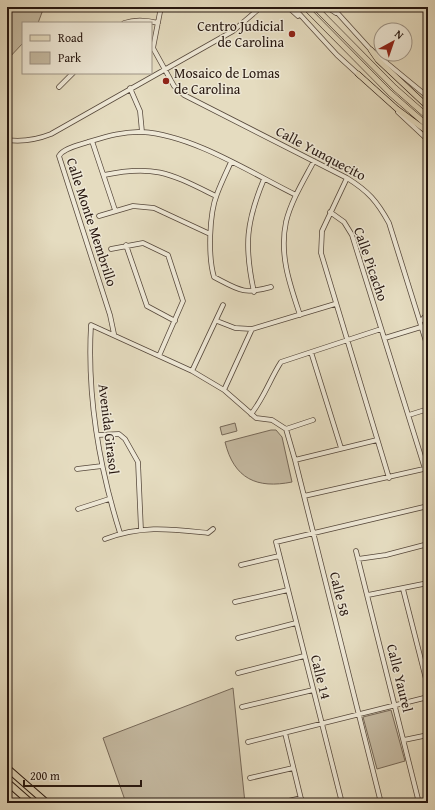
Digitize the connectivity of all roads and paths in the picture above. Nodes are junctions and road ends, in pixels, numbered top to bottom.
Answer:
1 (161, 7) edge
2 (261, 7) edge
3 (288, 7) edge
4 (304, 7) edge
5 (315, 7) edge
6 (327, 7) edge
7 (332, 7) edge
8 (296, 8) edge
9 (340, 15) junction
10 (126, 22) edge
11 (158, 23) junction
12 (314, 29) junction
13 (371, 50) junction
14 (163, 69) junction
15 (72, 74) edge
16 (358, 74) junction
17 (59, 88) dead end
18 (130, 88) junction
19 (428, 97) edge
20 (428, 107) edge
21 (428, 117) edge
22 (428, 126) edge
23 (142, 132) junction
24 (428, 132) edge
25 (7, 140) edge
26 (428, 140) edge
27 (92, 141) junction
28 (314, 161) junction
29 (231, 162) junction
30 (104, 175) junction
31 (347, 178) junction
32 (264, 179) junction
33 (296, 195) junction
34 (216, 196) junction
35 (115, 210) junction
36 (330, 212) junction
37 (99, 216) dead end
38 (210, 234) junction
39 (126, 245) junction
40 (111, 249) dead end
41 (271, 287) dead end
42 (254, 292) junction
43 (335, 304) junction
44 (223, 305) dead end
45 (428, 314) edge
46 (300, 315) junction
47 (424, 318) junction
48 (175, 321) junction
49 (217, 321) junction
50 (428, 322) edge
51 (420, 325) junction
52 (381, 329) junction
53 (252, 330) junction
54 (114, 334) junction
55 (385, 338) junction
56 (346, 340) junction
57 (428, 348) edge
58 (311, 352) junction
59 (159, 356) junction
60 (192, 371) junction
61 (224, 390) junction
62 (428, 409) edge
63 (251, 414) junction
64 (409, 415) junction
65 (313, 420) dead end
66 (286, 429) junction
67 (98, 435) junction
68 (377, 440) junction
69 (341, 448) junction
70 (295, 460) junction
71 (102, 466) junction
72 (426, 468) edge
73 (77, 469) dead end
74 (389, 478) junction
75 (304, 496) junction
76 (109, 499) junction
77 (428, 506) edge
78 (78, 509) dead end
79 (213, 529) dead end
80 (140, 530) junction
81 (314, 532) junction
82 (120, 533) junction
83 (105, 539) dead end
84 (428, 544) edge
85 (356, 551) dead end
86 (279, 556) junction
87 (358, 559) junction
88 (241, 565) dead end
89 (428, 583) edge
90 (403, 589) junction
91 (288, 590) junction
92 (368, 595) junction
93 (235, 602) dead end
94 (296, 623) junction
95 (238, 638) dead end
96 (304, 656) junction
97 (238, 673) dead end
98 (428, 687) edge
99 (313, 690) junction
100 (428, 697) edge
101 (395, 705) junction
102 (242, 708) dead end
103 (359, 714) junction
104 (322, 724) junction
105 (285, 733) junction
106 (428, 735) edge
107 (404, 740) junction
108 (248, 742) dead end
109 (7, 768) edge
110 (294, 768) junction
111 (250, 778) dead end
112 (7, 782) edge
113 (301, 798) junction
114 (31, 803) edge
115 (47, 803) edge
116 (280, 803) edge
117 (302, 803) edge
118 (342, 803) edge
119 (381, 803) edge
120 (420, 803) edge

1 - 11 street, Calle Yunquecito
2 - 14 street
3 - 12 street
4 - 22 main road
5 - 21 main road
6 - 9 street
7 - 9 street
8 - 12 street
9 - 13 street
10 - 11 street
11 - 14 street, Calle Yunquecito
12 - 16 street
13 - 19 street
13 - 20 main road
14 - 18 street
14 - 28 street, Calle Yunquecito
15 - 17 street
16 - 24 main road
16 - 26 street
18 - 23 street
18 - 25 street
23 - 27 street, Calle Monte Membrillo
23 - 29 street, Calle Monte Membrillo
27 - 30 street
27 - 54 street, Calle Monte Membrillo
28 - 31 street, Calle Yunquecito
28 - 33 street
29 - 32 street, Calle Monte Membrillo
29 - 34 street
30 - 34 street
30 - 35 street
31 - 36 street
31 - 51 street, Calle Yunquecito
32 - 33 street, Calle Monte Membrillo
32 - 42 street
33 - 46 street
34 - 38 street
35 - 37 street
35 - 38 street
36 - 43 street
36 - 52 street, Calle Picacho
38 - 42 street
39 - 40 street
39 - 48 street
39 - 48 street
41 - 42 street
43 - 46 street
43 - 56 street
44 - 49 street
45 - 47 street
46 - 53 street
47 - 50 street
47 - 51 street
48 - 59 street
49 - 53 street
49 - 60 street
51 - 55 street
51 - 57 street, Calle Yunquecito
52 - 55 street, Calle Picacho
52 - 56 street
53 - 61 street
54 - 59 street
54 - 67 street, Avenida Girasol
55 - 64 street, Calle Picacho
56 - 58 street
56 - 68 street
58 - 63 street
58 - 69 street
59 - 60 street
60 - 61 street
61 - 63 street
62 - 64 street
63 - 66 street
64 - 72 street, Calle Picacho
65 - 66 street
66 - 70 street, Calle 58
67 - 71 street, Avenida Girasol
67 - 80 street
68 - 69 street
68 - 74 street
69 - 70 street
70 - 75 street, Calle 58
71 - 73 street
71 - 76 street, Avenida Girasol
72 - 74 street
74 - 75 street
75 - 81 street, Calle 58
76 - 78 street
76 - 82 street, Avenida Girasol
77 - 81 street
79 - 80 street
80 - 82 street
81 - 86 street, Calle 14
81 - 103 street, Calle 58
82 - 83 street
84 - 87 street
85 - 87 street, Calle Yaurel
86 - 88 street
86 - 91 street, Calle 14
87 - 92 street, Calle Yaurel
89 - 90 street
90 - 92 street
90 - 98 street
91 - 93 street
91 - 94 street, Calle 14
92 - 101 street, Calle Yaurel
94 - 95 street
94 - 96 street, Calle 14
96 - 97 street
96 - 99 street, Calle 14
99 - 102 street
99 - 104 street, Calle 14
100 - 101 street
101 - 103 street
101 - 107 street, Calle Yaurel
103 - 104 street
103 - 119 street, Calle 58
104 - 105 street
104 - 118 street, Calle 14
105 - 108 street
105 - 110 street
106 - 107 street
107 - 120 street, Calle Yaurel
109 - 115 highway
110 - 111 street
110 - 113 street
112 - 114 highway
113 - 116 street
113 - 117 street

